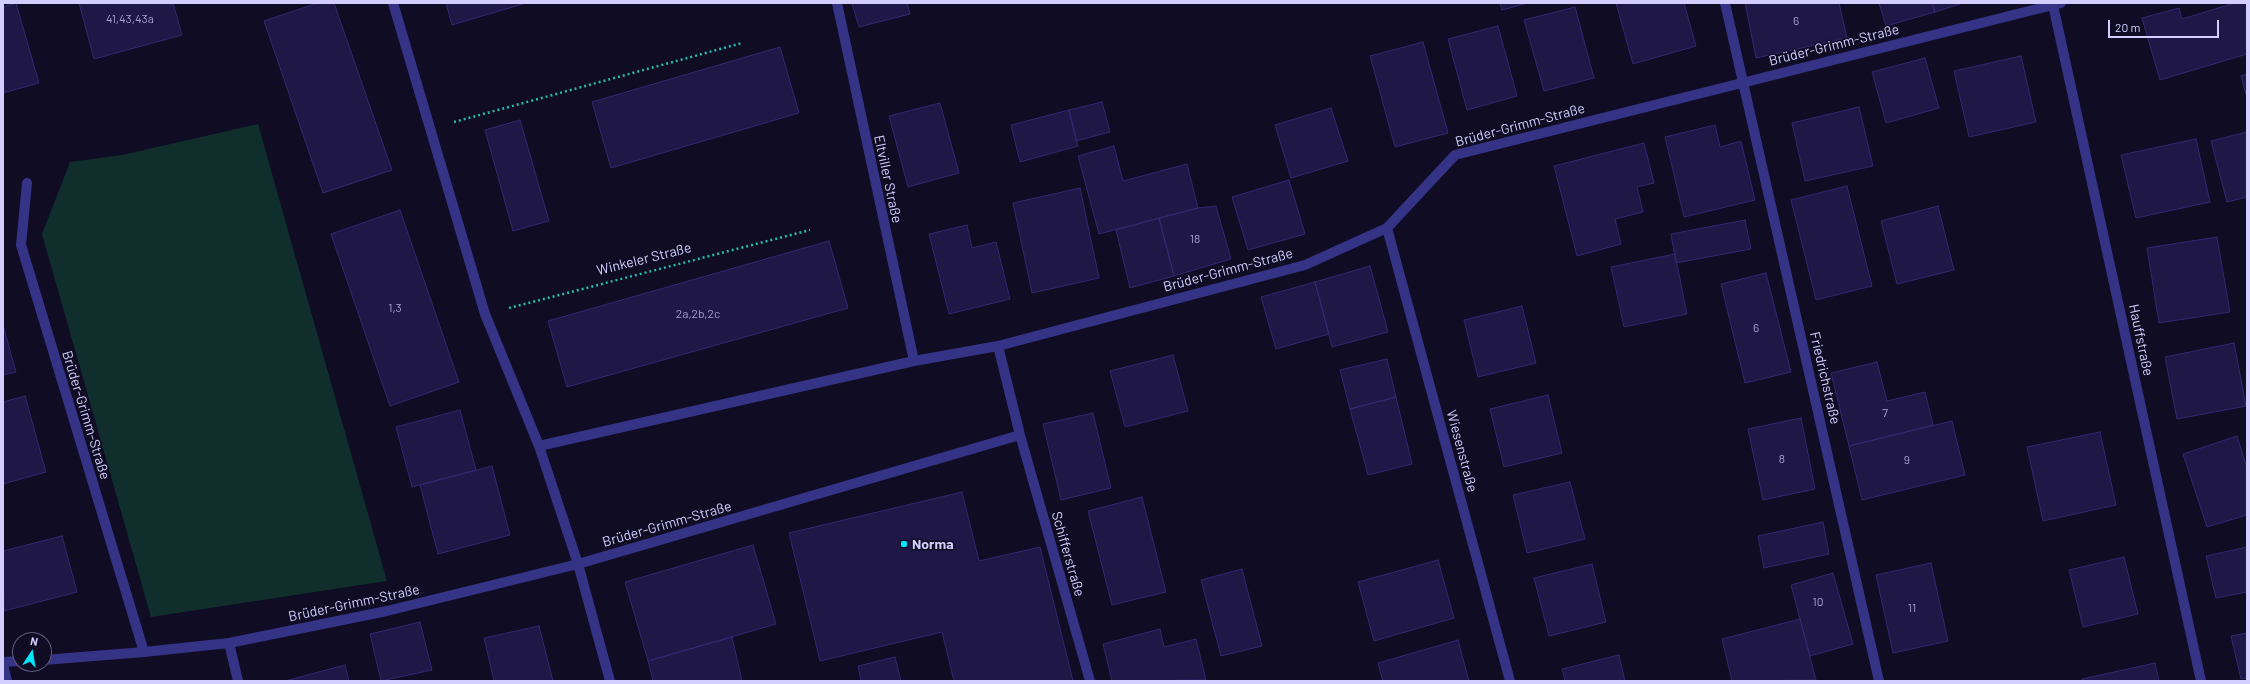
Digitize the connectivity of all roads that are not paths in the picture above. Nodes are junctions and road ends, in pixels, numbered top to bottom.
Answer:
1 (393, 3) edge
2 (837, 3) edge
3 (1725, 3) edge
4 (2057, 4) edge
5 (1743, 82) junction
6 (27, 183) dead end
7 (1387, 228) junction
8 (998, 346) junction
9 (914, 361) junction
10 (1020, 435) junction
11 (539, 446) junction
12 (578, 564) junction
13 (229, 643) junction
14 (144, 652) junction
15 (52, 659) edge
16 (3, 664) edge
17 (7, 681) edge
18 (238, 681) edge
19 (610, 681) edge
20 (1090, 681) edge
21 (1510, 681) edge
22 (1879, 681) edge
23 (2201, 681) edge

1 - 11 street
2 - 9 street, Eltviller Straße
3 - 5 street
4 - 5 street, Brüder-Grimm-Straße
4 - 23 street, Hauffstraße
5 - 7 street, Brüder-Grimm-Straße
5 - 22 street, Friedrichstraße
6 - 14 street, Brüder-Grimm-Straße
7 - 8 street, Brüder-Grimm-Straße
7 - 21 street, Wiesenstraße
8 - 9 street, Brüder-Grimm-Straße
8 - 10 street
9 - 11 street, Brüder-Grimm-Straße
10 - 12 street, Brüder-Grimm-Straße
10 - 20 street, Schifferstraße
11 - 12 street
12 - 13 street, Brüder-Grimm-Straße
12 - 19 street
13 - 14 street, Brüder-Grimm-Straße
13 - 18 street
14 - 15 street, Brüder-Grimm-Straße
16 - 17 street

